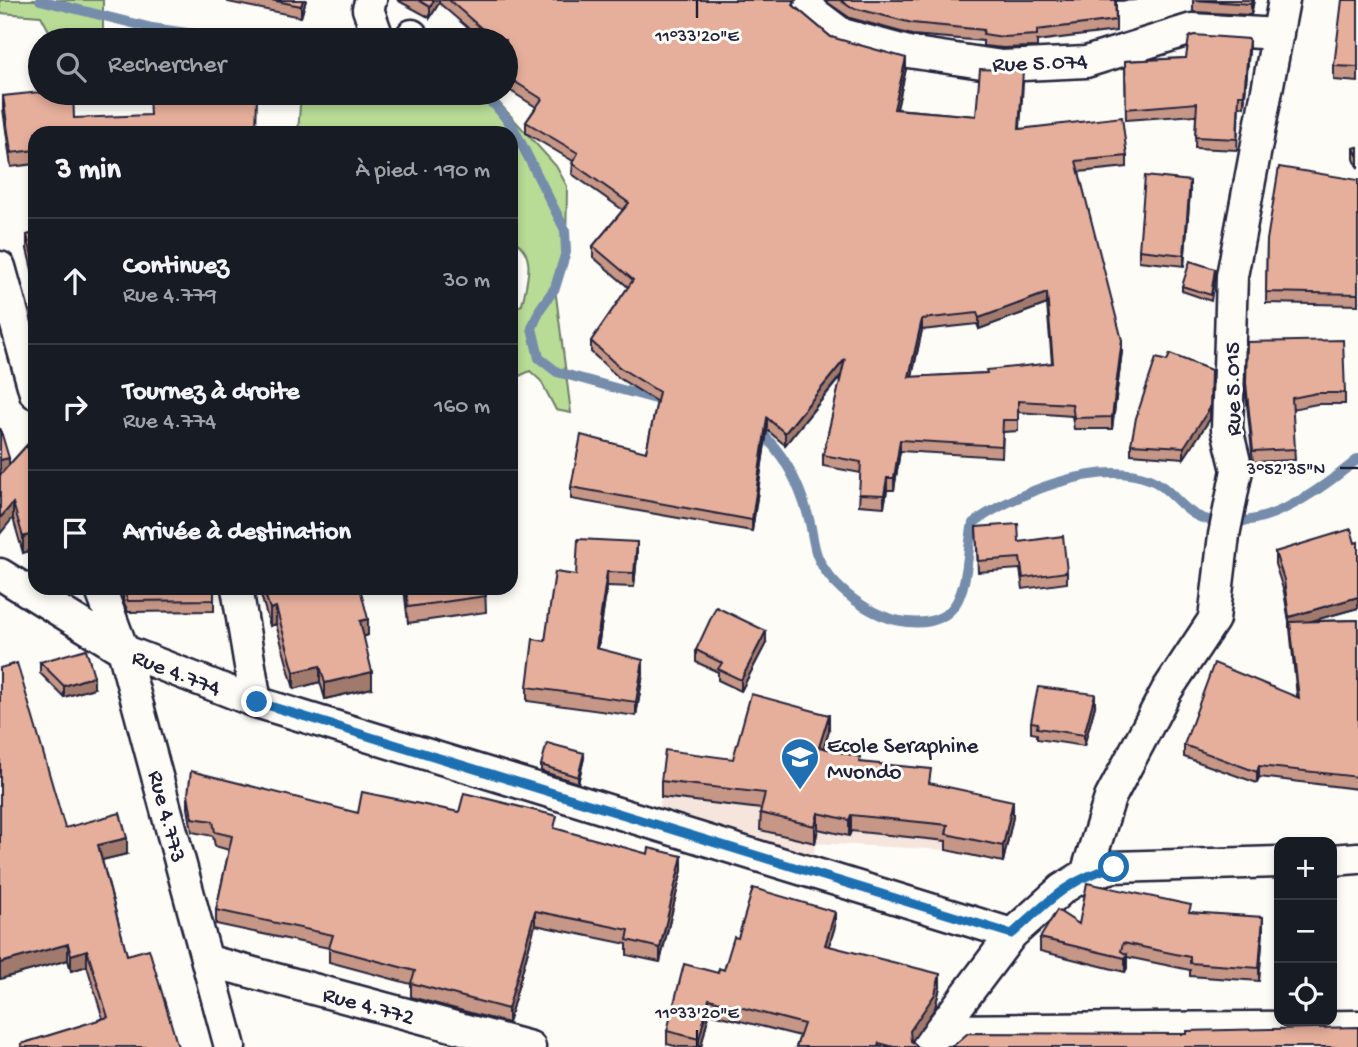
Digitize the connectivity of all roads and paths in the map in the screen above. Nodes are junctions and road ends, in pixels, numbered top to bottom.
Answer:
1 (371, 0) edge
2 (1284, 0) edge
3 (809, 9) dead end
4 (375, 28) edge
5 (1278, 34) junction
6 (0, 267) edge
7 (28, 368) edge
8 (0, 574) edge
9 (28, 591) edge
10 (34, 595) edge
11 (103, 595) edge
12 (238, 595) edge
13 (123, 650) junction
14 (257, 702) junction
15 (1358, 858) edge
16 (1337, 860) edge
17 (1274, 862) edge
18 (1086, 874) junction
19 (1012, 934) junction
20 (209, 961) junction
21 (1358, 1026) edge
22 (933, 1039) edge
23 (230, 1047) edge
24 (530, 1047) edge

1 - 4 street
2 - 5 street, Rue 5.015
3 - 5 street, Rue 5.074
5 - 18 street, Rue 5.015
6 - 7 street
8 - 9 street, Rue 4.774
10 - 13 street, Rue 4.774
11 - 13 street, Rue 4.773
12 - 14 street
13 - 14 street, Rue 4.774
13 - 20 street, Rue 4.773
14 - 19 street, Rue 4.774
15 - 16 street
17 - 18 street
18 - 19 street
19 - 22 street
20 - 23 street, Rue 4.773
20 - 24 street, Rue 4.772
21 - 22 street

